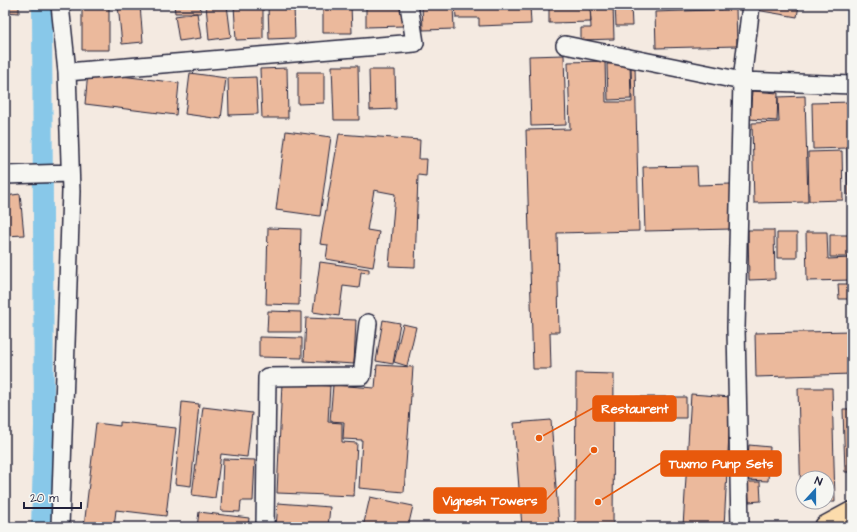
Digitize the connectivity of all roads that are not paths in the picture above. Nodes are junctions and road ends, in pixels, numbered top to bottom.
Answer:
1 (60, 5) edge
2 (409, 5) edge
3 (751, 5) edge
4 (565, 45) dead end
5 (67, 72) junction
6 (742, 81) junction
7 (852, 85) edge
8 (69, 173) junction
9 (5, 175) edge
10 (368, 323) dead end
11 (852, 513) edge
12 (60, 527) edge
13 (265, 527) edge
14 (740, 527) edge
15 (826, 527) edge

1 - 5 street
2 - 5 street
3 - 6 street
4 - 6 street
5 - 8 street
6 - 7 street
6 - 14 street
8 - 9 street
8 - 12 street
10 - 13 street
11 - 15 highway

